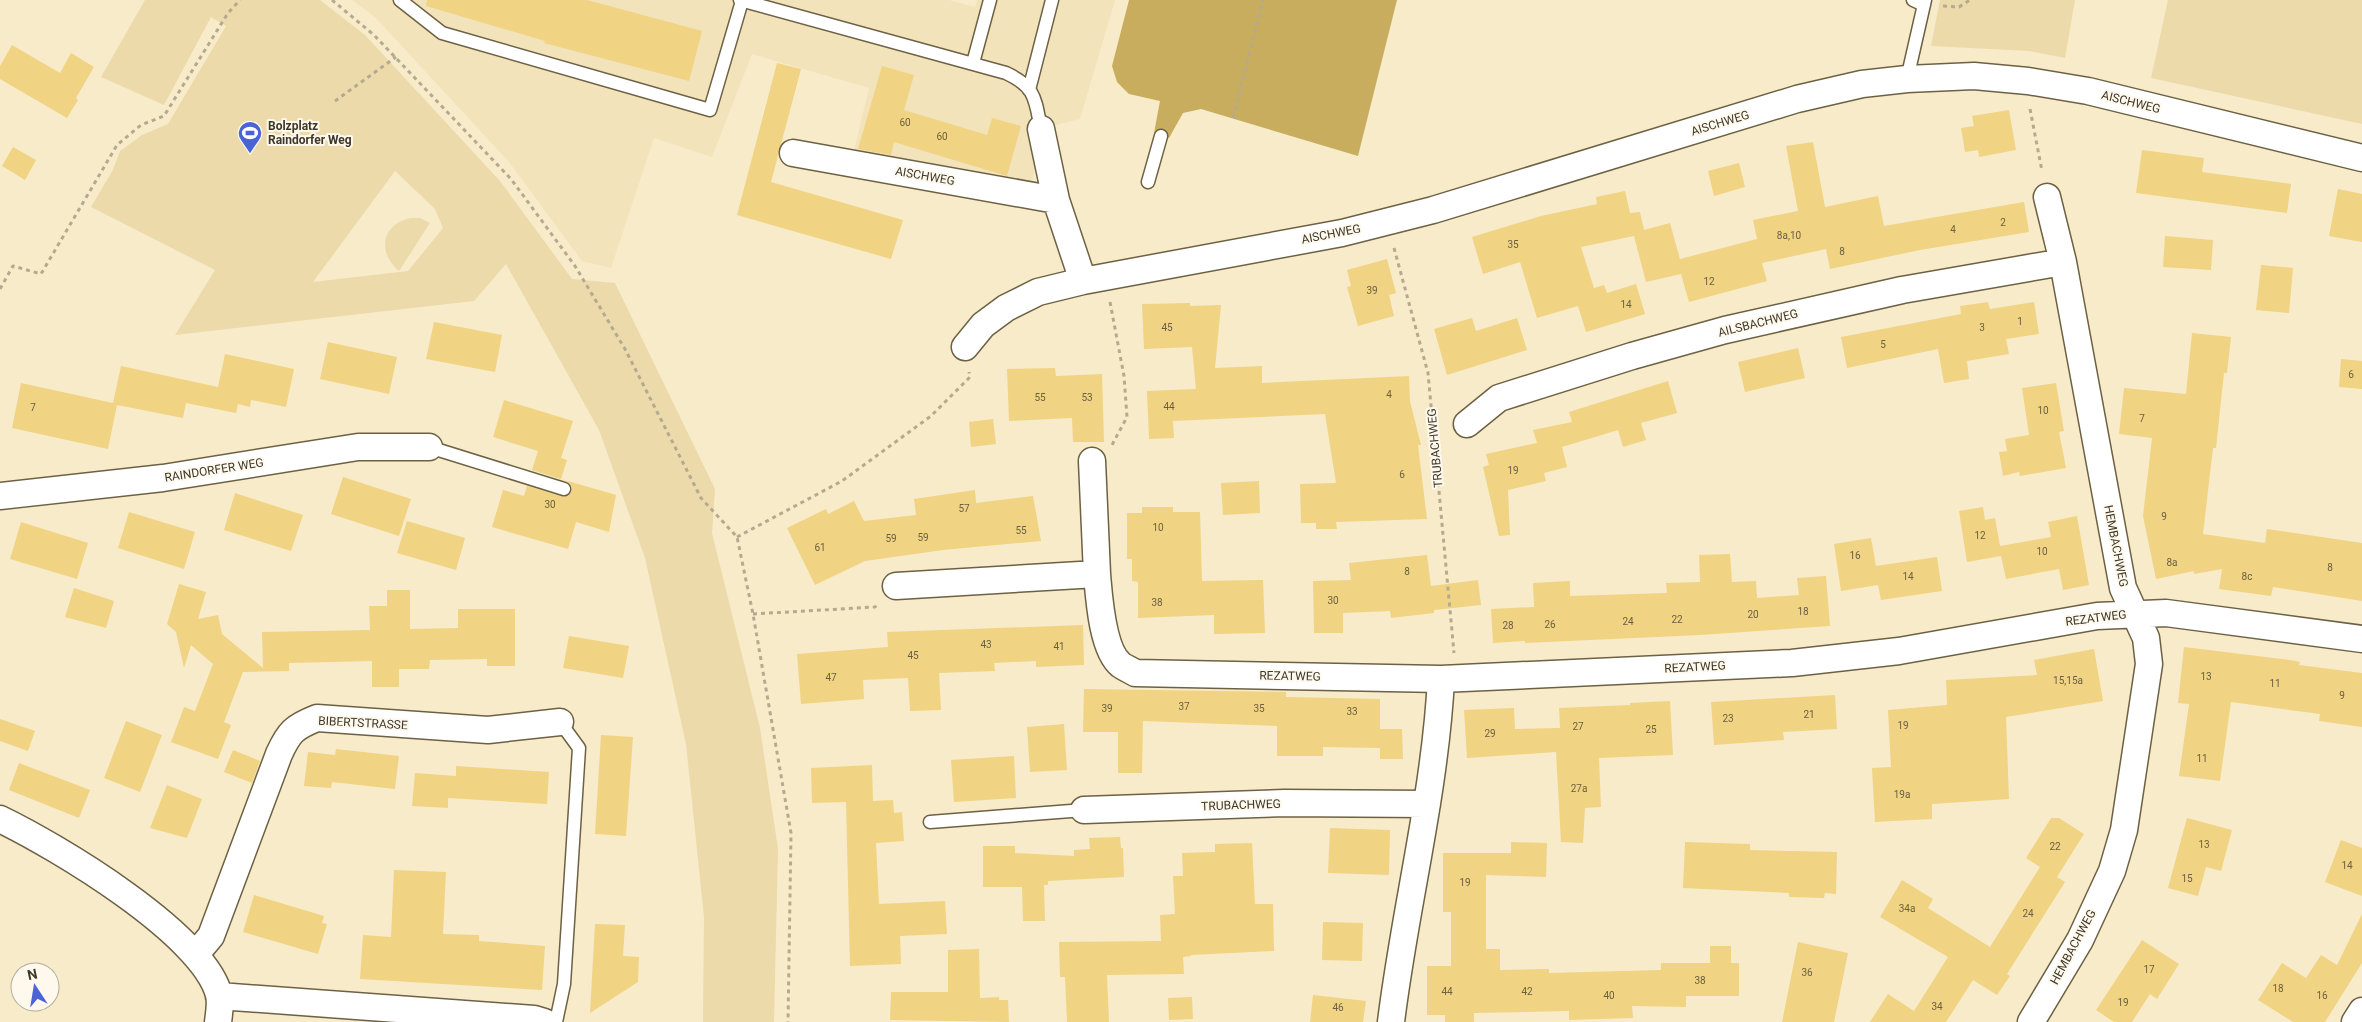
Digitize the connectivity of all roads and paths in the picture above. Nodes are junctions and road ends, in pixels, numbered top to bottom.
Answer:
1 (240, 0) edge
2 (332, 0) edge
3 (400, 0) edge
4 (742, 0) edge
5 (990, 0) edge
6 (1052, 0) edge
7 (1263, 0) edge
8 (1970, 0) edge
9 (1921, 2) edge
10 (396, 58) junction
11 (973, 63) junction
12 (1907, 79) junction
13 (2028, 81) junction
14 (1029, 90) junction
15 (335, 101) dead end
16 (1233, 118) dead end
17 (1041, 129) joint
18 (1161, 136) dead end
19 (793, 153) dead end
20 (2362, 158) edge
21 (1148, 182) dead end
22 (2047, 197) joint
23 (1056, 200) junction
24 (1387, 223) junction
25 (2063, 262) junction
26 (1094, 279) junction
27 (0, 289) edge
28 (965, 347) joint
29 (1467, 424) dead end
30 (429, 447) joint
31 (1092, 461) joint
32 (564, 489) dead end
33 (0, 496) edge
34 (737, 537) junction
35 (1098, 574) junction
36 (896, 586) joint
37 (753, 614) junction
38 (2134, 614) junction
39 (2362, 639) edge
40 (1449, 679) junction
41 (560, 722) joint
42 (1427, 804) junction
43 (1084, 810) joint
44 (0, 819) edge
45 (930, 822) dead end
46 (196, 954) junction
47 (219, 996) junction
48 (2362, 1011) edge
49 (218, 1022) edge
50 (544, 1022) edge
51 (556, 1022) edge
52 (788, 1022) edge
53 (1391, 1022) edge
54 (2031, 1022) edge
55 (2355, 1022) edge

1 - 27 path
2 - 10 path
3 - 4 lane
4 - 11 lane
5 - 11 lane
6 - 14 lane
7 - 16 path
8 - 9 path
9 - 12 lane
10 - 15 path
10 - 34 path
11 - 14 lane
12 - 13 street, AISCHWEG
12 - 24 street, AISCHWEG
13 - 20 street, AISCHWEG
13 - 22 path
14 - 17 lane
17 - 23 street
18 - 21 lane
19 - 23 street, AISCHWEG
22 - 25 street, HEMBACHWEG
23 - 26 street
24 - 26 street, AISCHWEG
24 - 40 path, TRUBACHWEG
25 - 29 street, AILSBACHWEG
25 - 38 street, HEMBACHWEG
26 - 28 street, AISCHWEG
26 - 31 path
28 - 34 path
30 - 32 lane
30 - 33 street, RAINDORFER WEG
31 - 35 street, REZATWEG
34 - 37 path
35 - 36 street
35 - 40 street, REZATWEG
36 - 37 path
37 - 52 path
38 - 39 street, REZATWEG
38 - 40 street, REZATWEG
38 - 54 street, HEMBACHWEG
40 - 42 street
41 - 46 street, BIBERTSTRASSE
41 - 51 lane
42 - 43 street, TRUBACHWEG
42 - 53 street
43 - 45 lane
44 - 46 street
46 - 47 street
47 - 49 street
47 - 50 street
48 - 55 street

